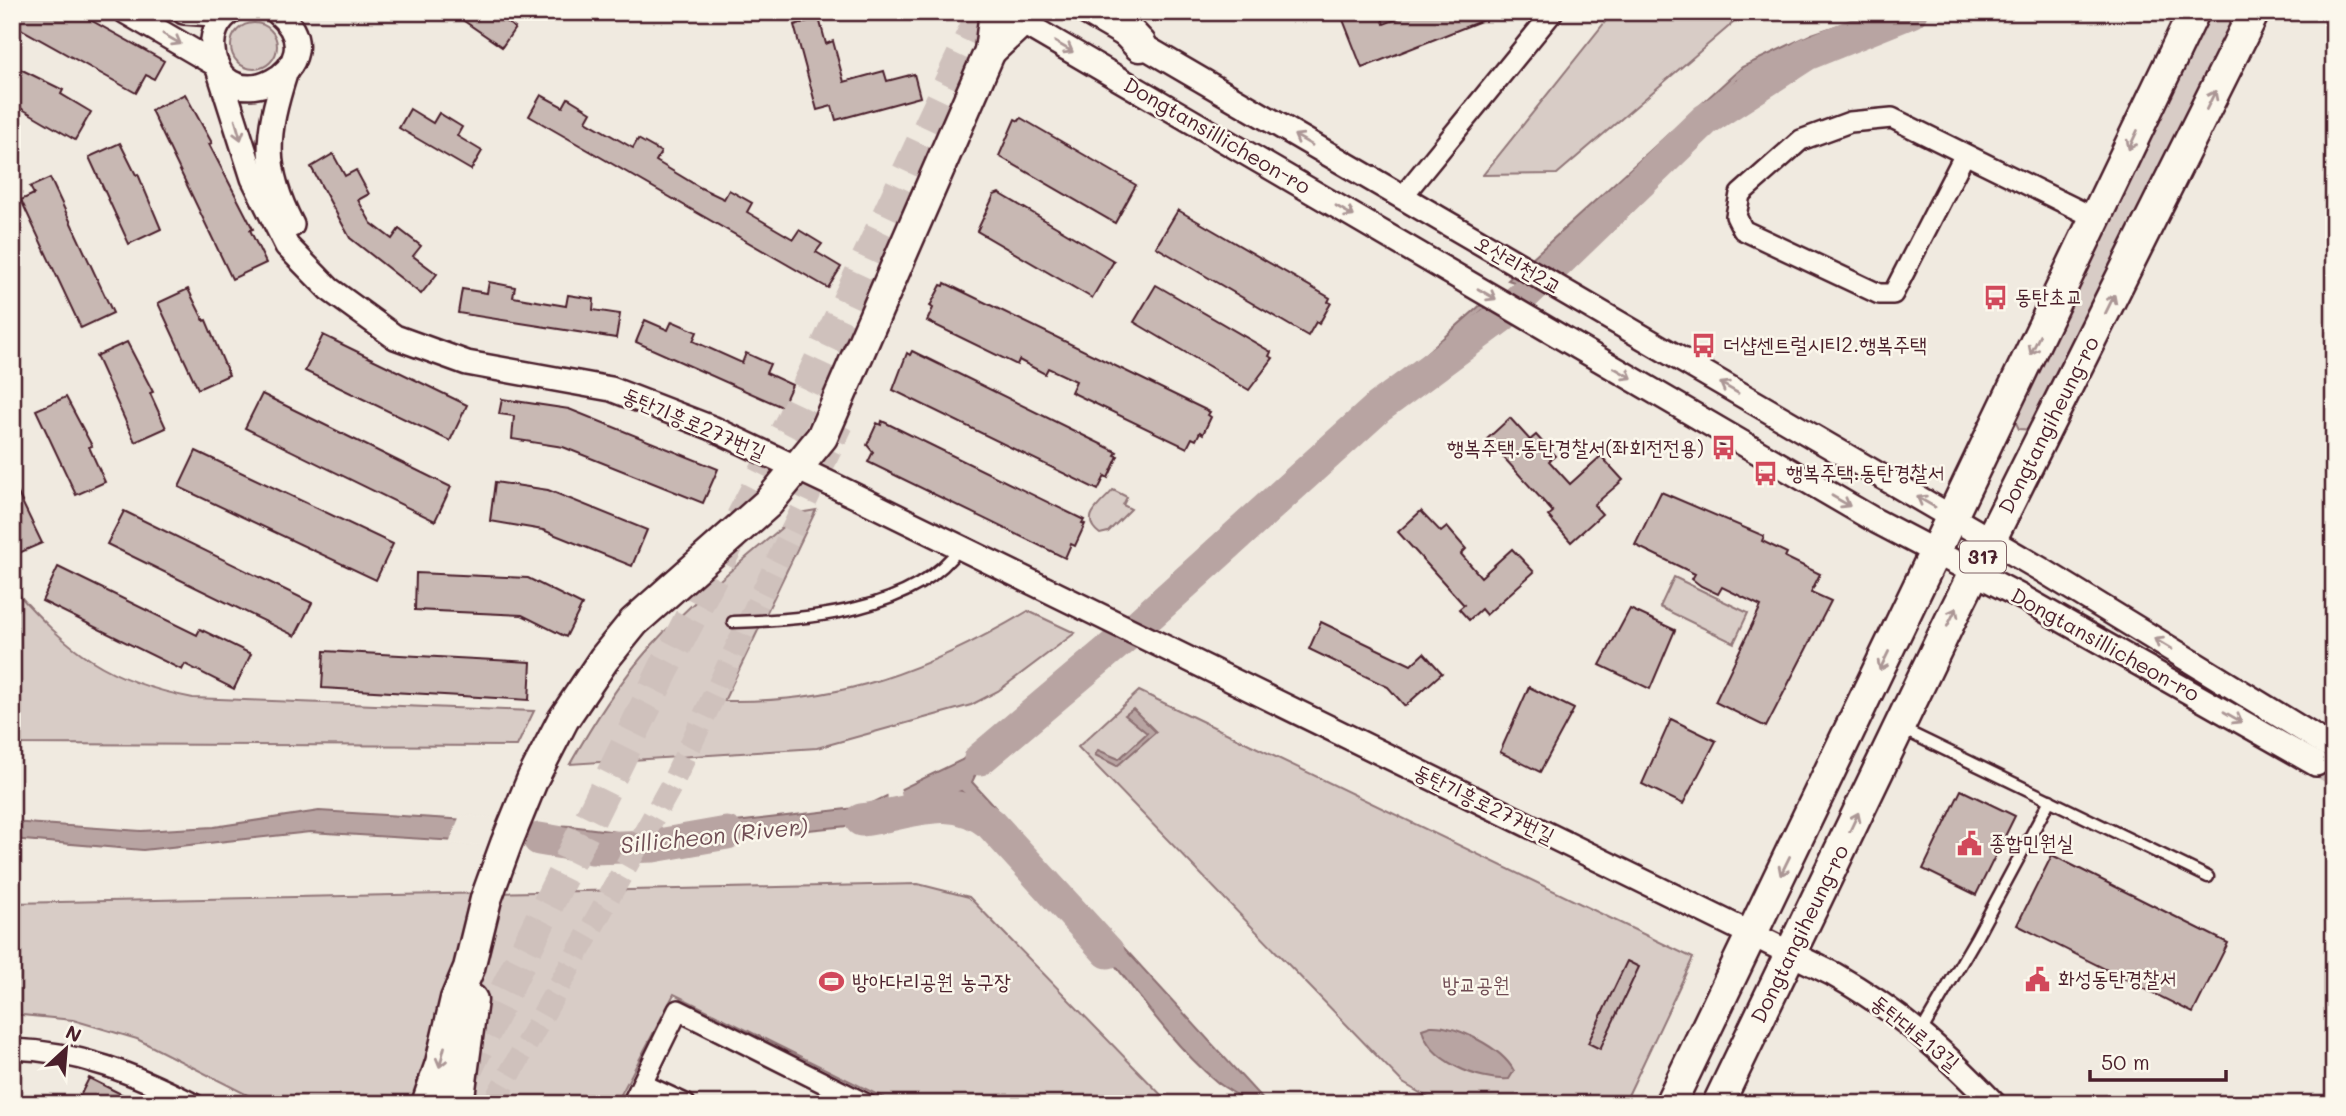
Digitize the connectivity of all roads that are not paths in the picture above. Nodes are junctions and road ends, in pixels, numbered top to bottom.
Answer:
1 (126, 12) edge
2 (184, 12) edge
3 (1085, 12) edge
4 (1109, 12) edge
5 (1553, 12) edge
6 (2194, 12) edge
7 (2254, 12) edge
8 (228, 14) edge
9 (1012, 15) edge
10 (285, 16) edge
11 (1140, 45) junction
12 (217, 65) junction
13 (285, 74) junction
14 (1965, 154) junction
15 (1402, 197) junction
16 (2095, 218) junction
17 (1447, 224) joint
18 (1428, 259) joint
19 (307, 264) junction
20 (1590, 307) joint
21 (1564, 339) joint
22 (797, 468) junction
23 (1952, 518) junction
24 (1991, 541) junction
25 (960, 547) junction
26 (1936, 552) junction
27 (1975, 573) junction
28 (733, 622) dead end
29 (1899, 727) junction
30 (2050, 800) junction
31 (2208, 877) dead end
32 (1752, 935) junction
33 (1791, 954) junction
34 (469, 968) junction
35 (1922, 1032) junction
36 (12, 1049) edge
37 (642, 1084) junction
38 (194, 1104) edge
39 (427, 1104) edge
40 (458, 1104) edge
41 (632, 1104) edge
42 (685, 1104) edge
43 (866, 1104) edge
44 (1670, 1104) edge
45 (1718, 1104) edge
46 (1994, 1104) edge

1 -> 12 street
2 - 8 street
3 - 11 street, Dongtansillicheon-ro
4 - 11 highway
5 - 15 street
6 -> 16 main road, Dongtangiheung-ro / 317
24 -> 7 main road, Dongtangiheung-ro / 317
8 - 12 street, 동탄기흥로277번길
9 -> 18 street, Dongtansillicheon-ro
9 - 22 main road
10 - 13 street, 동탄기흥로277번길
15 -> 11 street, Dongtansillicheon-ro
12 - 13 street
12 -> 19 street, 동탄기흥로277번길
13 - 19 street, 동탄기흥로277번길
14 - 14 street
14 - 16 street
15 - 17 street, Dongtansillicheon-ro
16 -> 23 main road, Dongtangiheung-ro / 317
17 - 20 street, 오산리천2교
18 -> 21 street, 오산리천2교
19 - 22 street, 동탄기흥로277번길
23 -> 20 street, Dongtansillicheon-ro
21 -> 26 street, Dongtansillicheon-ro
22 - 25 street, 동탄기흥로277번길
22 - 34 main road
23 - 24 street, Dongtansillicheon-ro
23 - 26 main road, Dongtangiheung-ro / 317
24 - 27 main road, Dongtangiheung-ro / 317
27 -> 24 street, Dongtansillicheon-ro
25 - 28 lane
25 - 32 street, 동탄기흥로277번길
26 - 27 street, Dongtansillicheon-ro
26 -> 32 main road, Dongtangiheung-ro / 317
29 -> 27 main road, Dongtangiheung-ro / 317
29 - 30 lane
33 -> 29 main road, Dongtangiheung-ro / 317
30 - 31 lane
30 - 35 lane
32 - 33 street, 동탄기흥로277번길
32 - 44 main road, Dongtangiheung-ro / 317
33 - 35 street, 동탄대로13길
33 - 45 main road, Dongtangiheung-ro / 317
34 -> 39 main road
34 - 40 main road
35 - 46 street, 동탄대로13길
36 - 38 street
37 - 41 street
37 - 42 street
37 - 43 street

